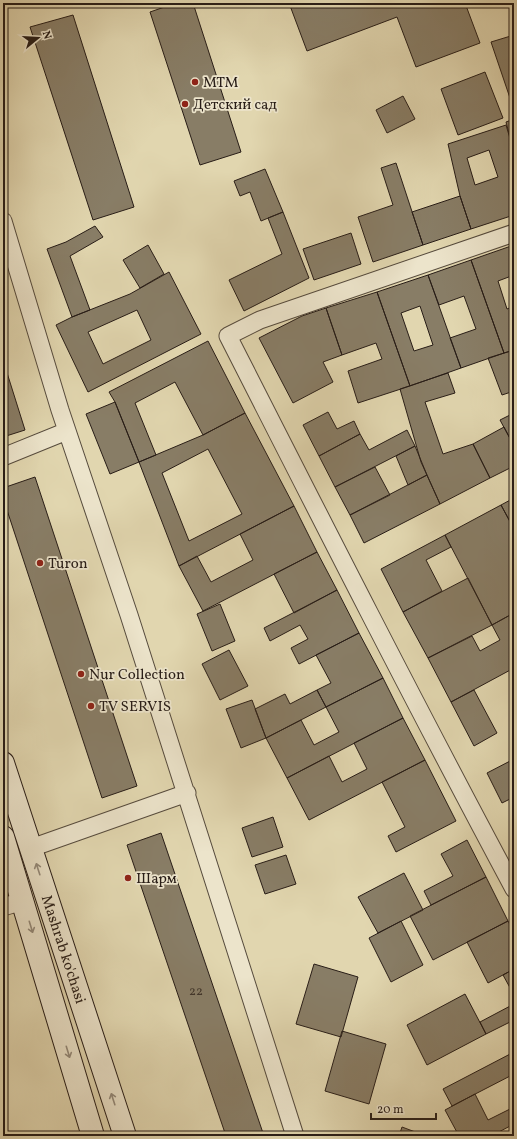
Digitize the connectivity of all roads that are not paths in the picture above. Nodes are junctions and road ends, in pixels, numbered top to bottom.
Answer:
1 (3, 221) edge
2 (514, 233) edge
3 (67, 431) junction
4 (3, 457) edge
5 (3, 763) edge
6 (187, 793) junction
7 (3, 837) edge
8 (31, 848) junction
9 (514, 889) edge
10 (13, 904) edge
11 (93, 1136) edge
12 (126, 1136) edge
13 (295, 1136) edge

1 - 3 street
2 - 9 street
3 - 4 street
3 - 6 street
5 - 8 main road, Mashrab ko'chasi
6 - 8 street
6 - 13 street
7 - 10 main road, Mashrab ko'chasi
12 -> 8 main road, Mashrab ko'chasi
10 -> 11 main road, Mashrab ko'chasi

